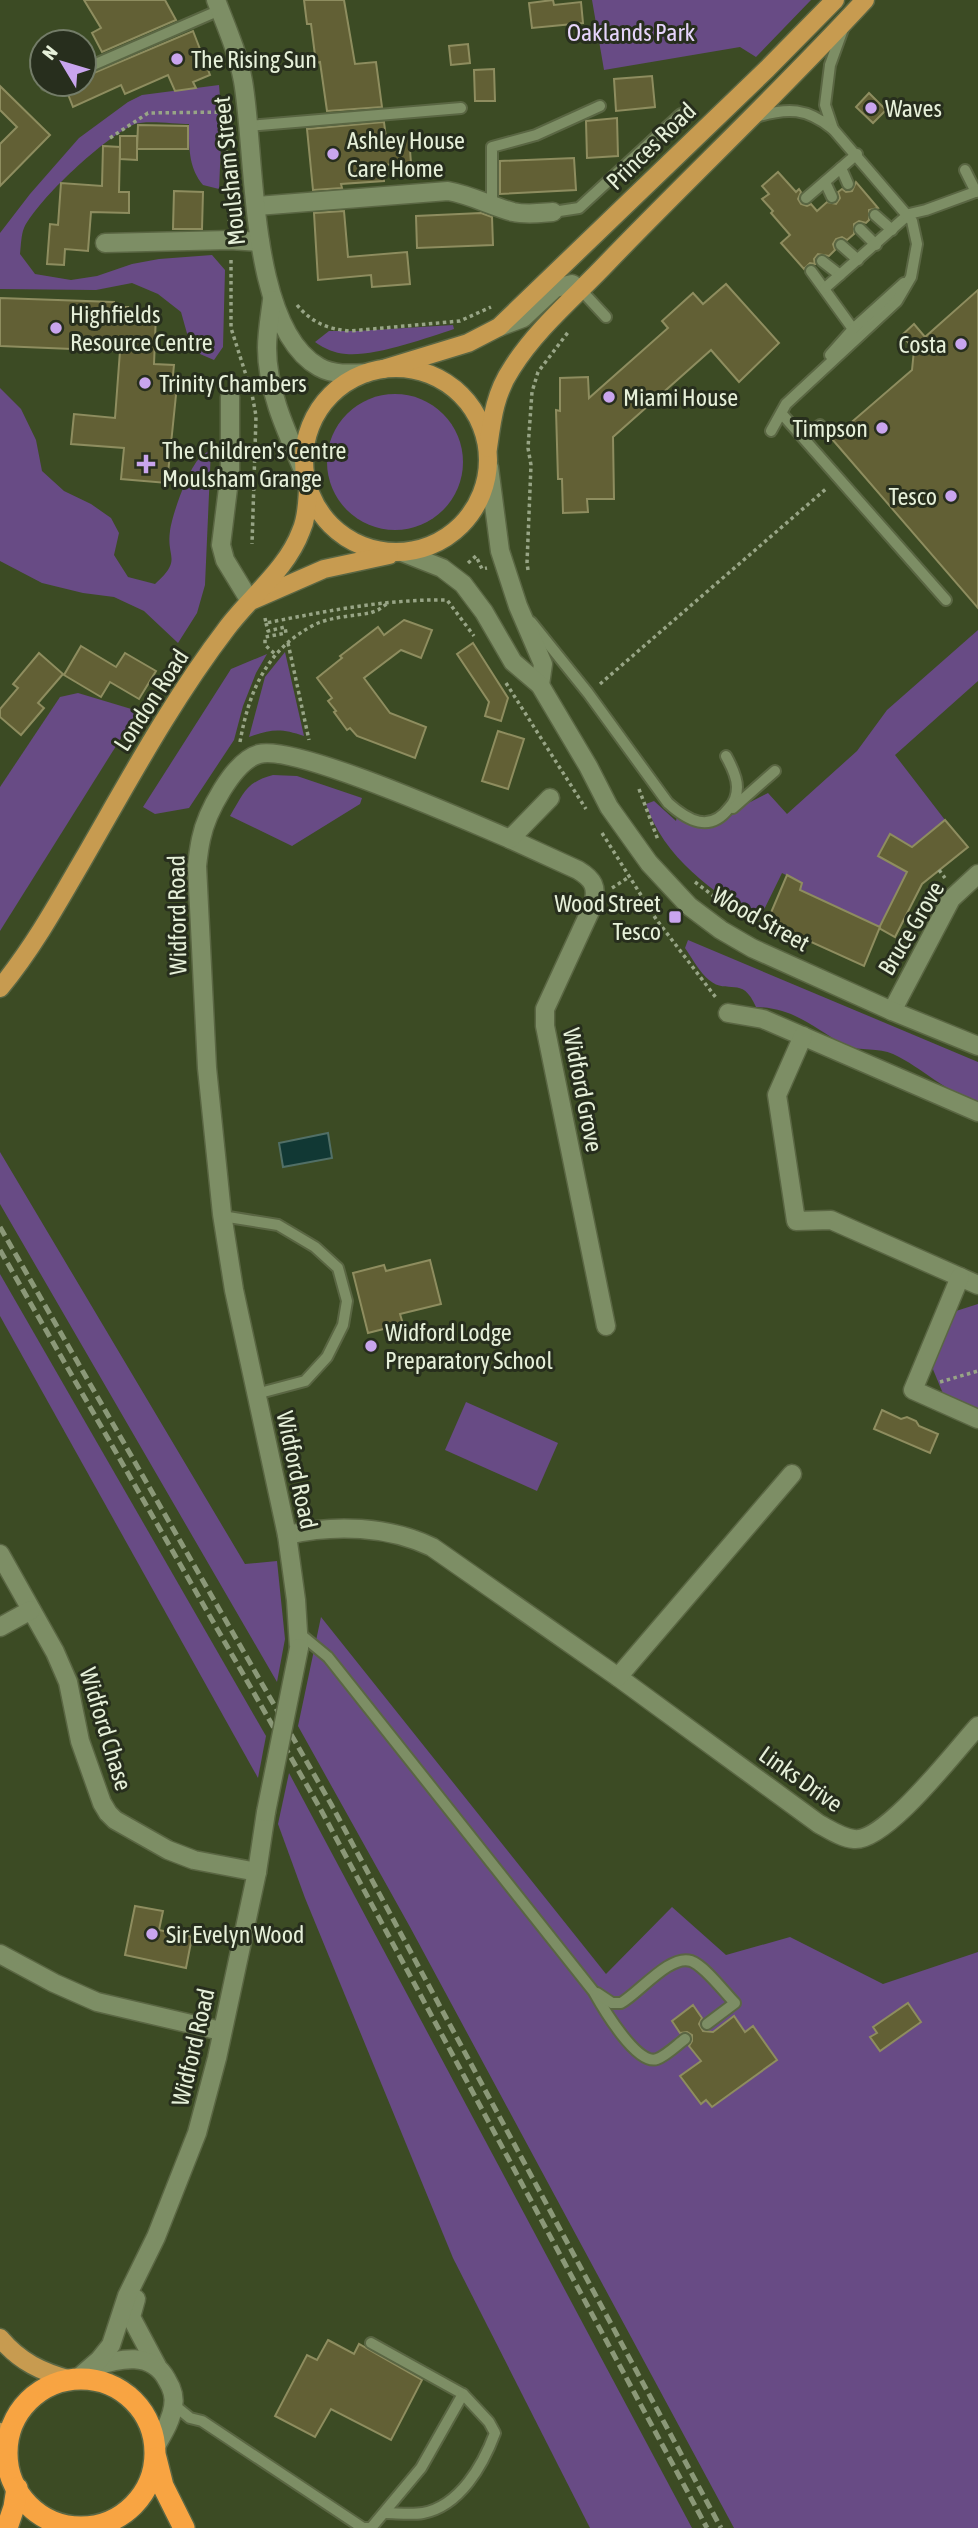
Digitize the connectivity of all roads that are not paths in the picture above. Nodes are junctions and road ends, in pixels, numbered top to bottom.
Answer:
1 (835, 0) edge
2 (864, 0) edge
3 (218, 5) edge
4 (847, 19) junction
5 (98, 62) edge
6 (600, 106) dead end
7 (461, 108) dead end
8 (681, 114) dead end
9 (752, 118) junction
10 (248, 126) junction
11 (833, 129) junction
12 (857, 154) junction
13 (841, 168) junction
14 (965, 170) dead end
15 (825, 182) junction
16 (848, 184) dead end
17 (977, 191) edge
18 (832, 197) dead end
19 (806, 198) dead end
20 (492, 203) junction
21 (257, 206) junction
22 (553, 212) joint
23 (909, 214) junction
24 (875, 215) dead end
25 (860, 229) dead end
26 (892, 230) junction
27 (260, 242) junction
28 (105, 243) dead end
29 (841, 245) dead end
30 (876, 245) junction
31 (858, 260) junction
32 (822, 261) dead end
33 (811, 271) dead end
34 (840, 275) junction
35 (911, 277) junction
36 (825, 288) junction
37 (586, 296) junction
38 (272, 299) junction
39 (606, 317) dead end
40 (499, 327) junction
41 (853, 329) junction
42 (374, 371) junction
43 (230, 397) dead end
44 (784, 409) junction
45 (820, 425) dead end
46 (771, 431) dead end
47 (805, 438) junction
48 (488, 448) junction
49 (489, 467) junction
50 (306, 481) junction
51 (400, 553) junction
52 (946, 600) dead end
53 (250, 601) junction
54 (518, 606) junction
55 (540, 685) junction
56 (726, 756) dead end
57 (775, 771) dead end
58 (550, 798) dead end
59 (723, 816) junction
60 (510, 839) junction
61 (978, 874) edge
62 (0, 988) edge
63 (892, 1011) junction
64 (728, 1013) road end
65 (803, 1036) junction
66 (978, 1046) edge
67 (978, 1112) edge
68 (222, 1216) junction
69 (960, 1277) junction
70 (978, 1285) edge
71 (606, 1325) dead end
72 (256, 1394) junction
73 (978, 1419) edge
74 (792, 1474) dead end
75 (287, 1535) junction
76 (0, 1554) edge
77 (31, 1610) junction
78 (0, 1627) edge
79 (299, 1641) junction
80 (618, 1677) junction
81 (978, 1726) edge
82 (257, 1872) junction
83 (0, 1954) edge
84 (594, 1992) junction
85 (707, 2024) dead end
86 (222, 2031) junction
87 (685, 2039) dead end
88 (147, 2259) junction
89 (0, 2338) edge
90 (371, 2343) dead end
91 (157, 2366) junction
92 (80, 2376) junction
93 (463, 2394) junction
94 (174, 2405) junction
95 (0, 2432) edge
96 (155, 2450) junction
97 (8, 2458) junction
98 (16, 2488) junction
99 (384, 2513) junction
100 (121, 2524) edge
101 (86, 2527) edge
102 (7, 2528) edge
103 (184, 2528) edge

1 - 40 main road, Princes Road
2 - 4 main road, Princes Road
3 - 5 lane
3 - 10 street, Moulsham Street
4 - 9 main road, Princes Road
4 - 11 lane
6 - 20 lane
7 - 10 lane
8 - 22 lane
9 - 11 lane
9 - 37 main road, Princes Road
10 - 21 street, Moulsham Street
11 - 12 lane
12 - 13 lane
12 - 23 lane
13 - 15 lane
13 - 16 lane
14 - 17 lane
15 - 18 lane
15 - 19 lane
17 - 23 lane
20 - 21 street
20 - 22 street
21 - 27 street, Moulsham Street
23 - 26 lane
23 - 35 lane
24 - 26 lane
25 - 30 lane
26 - 30 lane
27 - 28 street
27 - 38 street, Moulsham Street
29 - 31 lane
30 - 31 lane
31 - 34 lane
32 - 34 lane
33 - 36 lane
34 - 36 lane
35 - 41 lane
35 - 44 lane
36 - 41 lane
37 - 39 lane
37 - 40 street, Princes Road
37 - 48 main road, Princes Road
38 - 42 street, Moulsham Street
38 - 50 street, Moulsham Street
40 - 42 main road, Princes Road
41 - 44 lane
42 - 48 main road
42 - 50 main road
43 - 53 street
44 - 46 lane
44 - 47 lane
45 - 47 lane
47 - 52 lane
48 - 49 main road
49 - 51 main road
49 - 54 street, Wood Street
50 - 51 main road
50 - 53 main road, London Road
51 - 53 main road, London Road
51 - 55 street, Wood Street
53 - 62 main road, London Road
54 - 55 street, Wood Street
54 - 59 lane
55 - 63 street, Wood Street
56 - 59 lane
57 - 59 lane
58 - 60 street
60 - 68 street, Widford Road
60 - 71 street, Widford Grove
61 - 63 street, Bruce Grove
63 - 66 street, Wood Street
64 - 65 street
65 - 67 street
65 - 69 street
68 - 72 street, Widford Road
68 - 72 lane
69 - 70 street
69 - 73 street
72 - 75 street, Widford Road
74 - 80 street
75 - 79 street, Widford Road
75 - 80 street, Links Drive
76 - 77 street, Widford Chase
77 - 78 street
77 - 82 street, Widford Chase
79 - 82 street, Widford Road, bridge
79 - 84 lane
80 - 81 street, Links Drive
82 - 86 street, Widford Road
83 - 86 street
84 - 85 lane
84 - 87 lane
86 - 88 street, Widford Road
88 - 91 street, Widford Road
88 - 92 street, Widford Road
89 - 92 main road
90 - 93 lane
91 - 92 street
91 - 94 street, Widford Road
92 - 96 highway
92 - 97 highway
93 - 99 lane
93 - 99 lane
94 - 96 street
94 - 99 lane
95 - 97 main road
96 - 100 highway
96 - 103 highway
97 - 98 highway
98 - 101 highway
98 - 102 highway
100 - 101 highway

